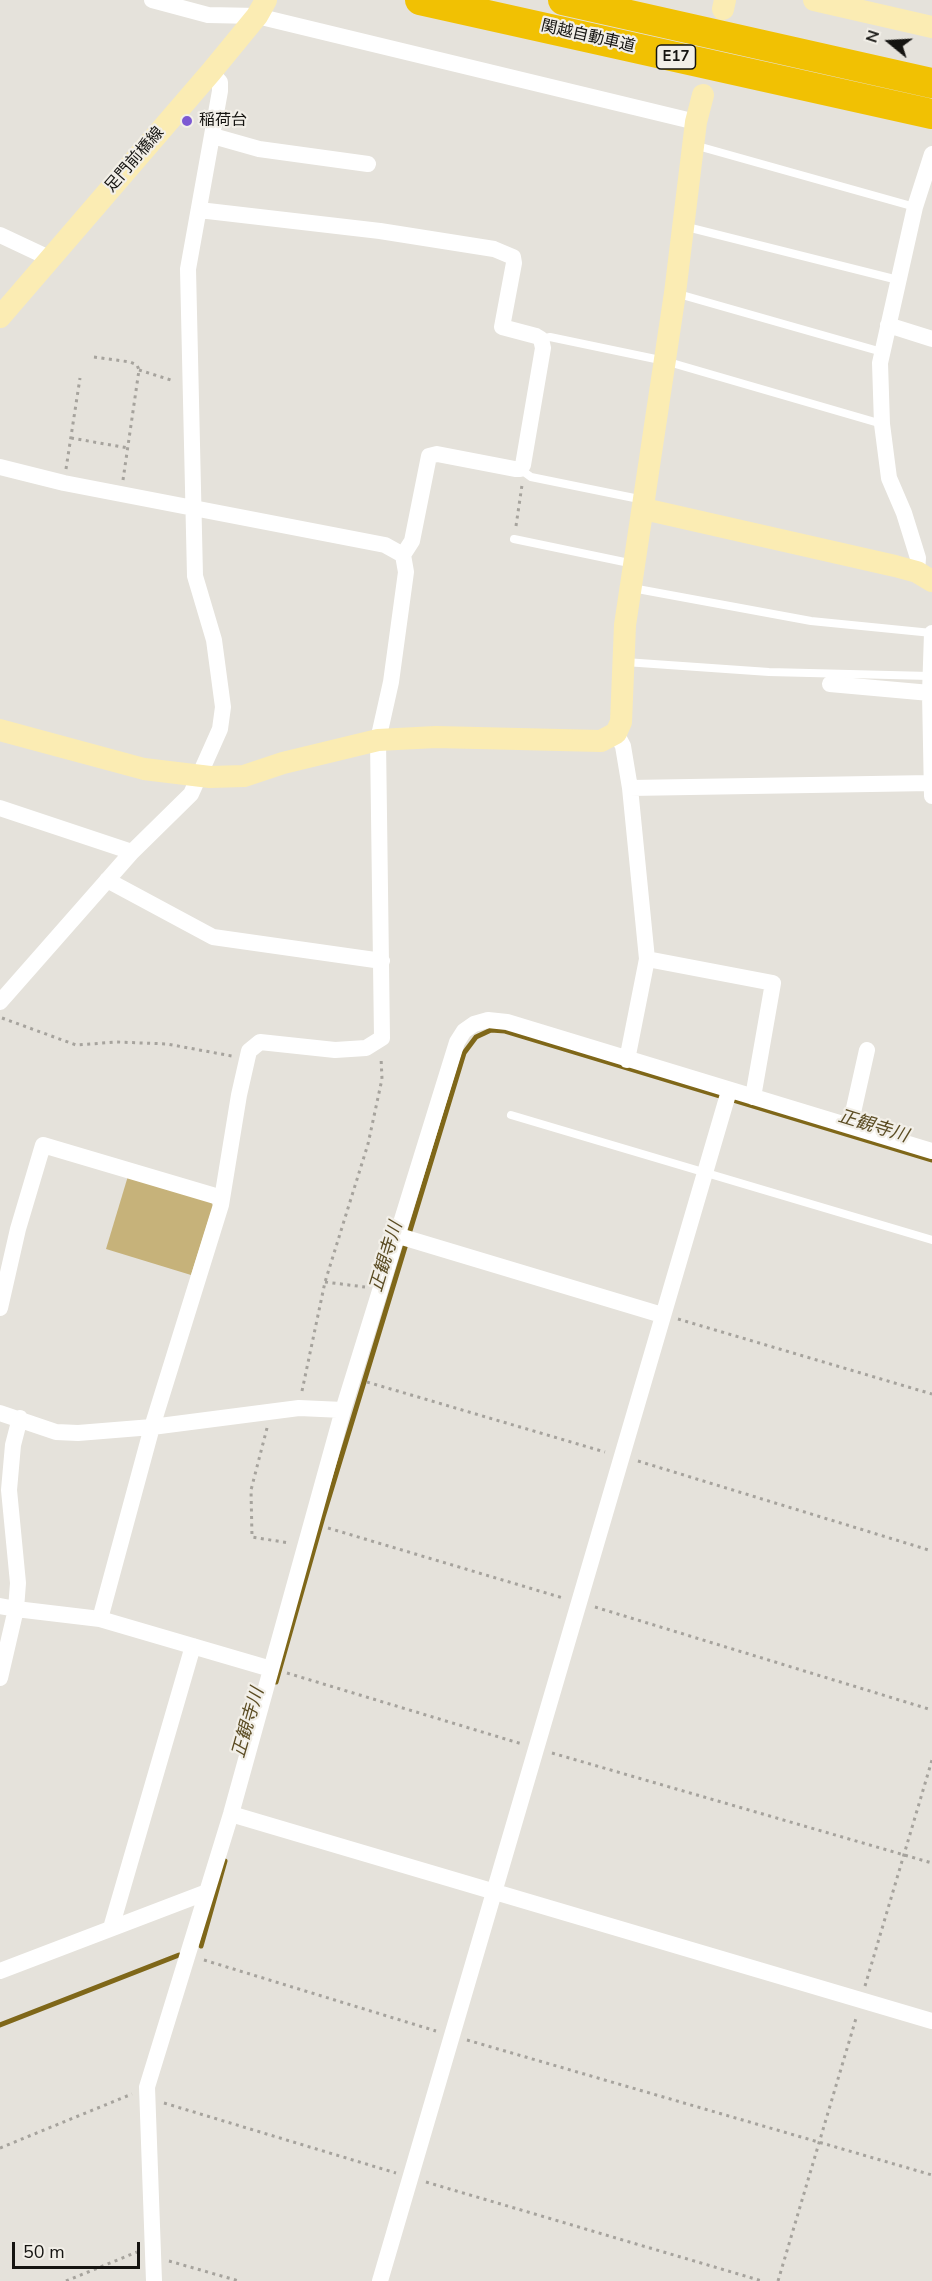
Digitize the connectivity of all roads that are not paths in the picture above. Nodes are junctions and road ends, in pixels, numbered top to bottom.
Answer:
1 (152, 0) edge
2 (420, 0) edge
3 (563, 0) edge
4 (814, 0) edge
5 (261, 8) edge
6 (932, 27) edge
7 (211, 72) junction
8 (932, 82) edge
9 (703, 95) dead end
10 (932, 114) edge
11 (696, 122) junction
12 (213, 136) junction
13 (693, 145) junction
14 (932, 154) edge
15 (368, 164) dead end
16 (929, 175) edge
17 (915, 207) junction
18 (199, 210) junction
19 (683, 226) junction
20 (0, 235) edge
21 (49, 258) junction
22 (898, 280) junction
23 (675, 293) junction
24 (0, 317) edge
25 (888, 325) junction
26 (541, 339) junction
27 (932, 339) edge
28 (882, 352) junction
29 (665, 361) junction
30 (882, 424) junction
31 (0, 467) edge
32 (520, 469) junction
33 (645, 504) junction
34 (193, 507) junction
35 (514, 539) road end
36 (403, 555) junction
37 (635, 564) junction
38 (924, 577) edge
39 (632, 588) junction
40 (932, 633) edge
41 (622, 662) junction
42 (830, 684) dead end
43 (930, 685) junction
44 (0, 730) edge
45 (616, 733) junction
46 (378, 740) junction
47 (199, 776) junction
48 (630, 788) junction
49 (931, 789) edge
50 (0, 808) edge
51 (132, 852) junction
52 (108, 880) junction
53 (648, 959) junction
54 (382, 961) junction
55 (0, 1002) edge
56 (867, 1050) dead end
57 (627, 1060) junction
58 (729, 1091) junction
59 (753, 1097) junction
60 (511, 1115) dead end
61 (850, 1126) junction
62 (932, 1151) edge
63 (705, 1174) junction
64 (222, 1198) junction
65 (399, 1236) junction
66 (932, 1240) edge
67 (0, 1308) edge
68 (662, 1315) junction
69 (343, 1410) junction
70 (0, 1413) edge
71 (20, 1418) junction
72 (152, 1427) junction
73 (8, 1607) edge
74 (100, 1619) junction
75 (193, 1646) junction
76 (271, 1669) junction
77 (0, 1678) edge
78 (231, 1814) junction
79 (207, 1892) junction
80 (493, 1893) junction
81 (111, 1928) junction
82 (0, 1971) edge
83 (932, 2021) edge
84 (154, 2281) edge
85 (380, 2281) edge

1 - 5 street
2 - 10 highway, 関越自動車道 / E17
3 - 8 highway, 関越自動車道 / E17
4 - 6 street
5 - 7 street, 足門前橋線
5 - 11 street
7 - 12 street
7 - 21 street, 足門前橋線
9 - 11 street
11 - 13 street
12 - 15 street
12 - 18 street
13 - 17 lane
13 - 19 street
14 - 16 street
16 - 17 street
17 - 22 street
18 - 26 street
18 - 34 street
19 - 22 lane
19 - 23 street
20 - 21 street
21 - 24 street, 足門前橋線
22 - 25 street
23 - 28 lane
23 - 29 street
25 - 27 street
25 - 28 street
26 - 29 lane
26 - 32 street
28 - 30 street
29 - 30 lane
29 - 33 street
30 - 38 street
31 - 34 street
32 - 33 lane
32 - 36 street
33 - 37 street
33 - 38 street
34 - 36 street
34 - 47 street
35 - 37 lane
36 - 46 street
37 - 39 street
39 - 40 lane
39 - 41 street
40 - 43 street
41 - 43 lane
41 - 45 street
42 - 43 street
43 - 49 street
44 - 47 street
45 - 46 street
45 - 48 street
46 - 47 street
46 - 54 street
47 - 51 street
48 - 49 street
48 - 53 street
50 - 51 street
51 - 52 street
52 - 54 street
52 - 55 street
53 - 57 street
53 - 59 street
54 - 64 street
56 - 61 street
57 - 58 street
57 - 65 street
58 - 59 street
58 - 63 street
59 - 61 street
60 - 63 lane
61 - 62 street
63 - 66 lane
63 - 68 street
64 - 67 street
64 - 72 street
65 - 68 street
65 - 69 street
68 - 80 street
69 - 72 street
69 - 76 street
70 - 71 street
71 - 72 street
71 - 73 street
72 - 74 street
73 - 74 street
73 - 77 street
74 - 75 street
75 - 76 street
75 - 81 street
76 - 78 street
78 - 79 street
78 - 80 street
79 - 81 street
79 - 84 street
80 - 83 street
80 - 85 street
81 - 82 street

